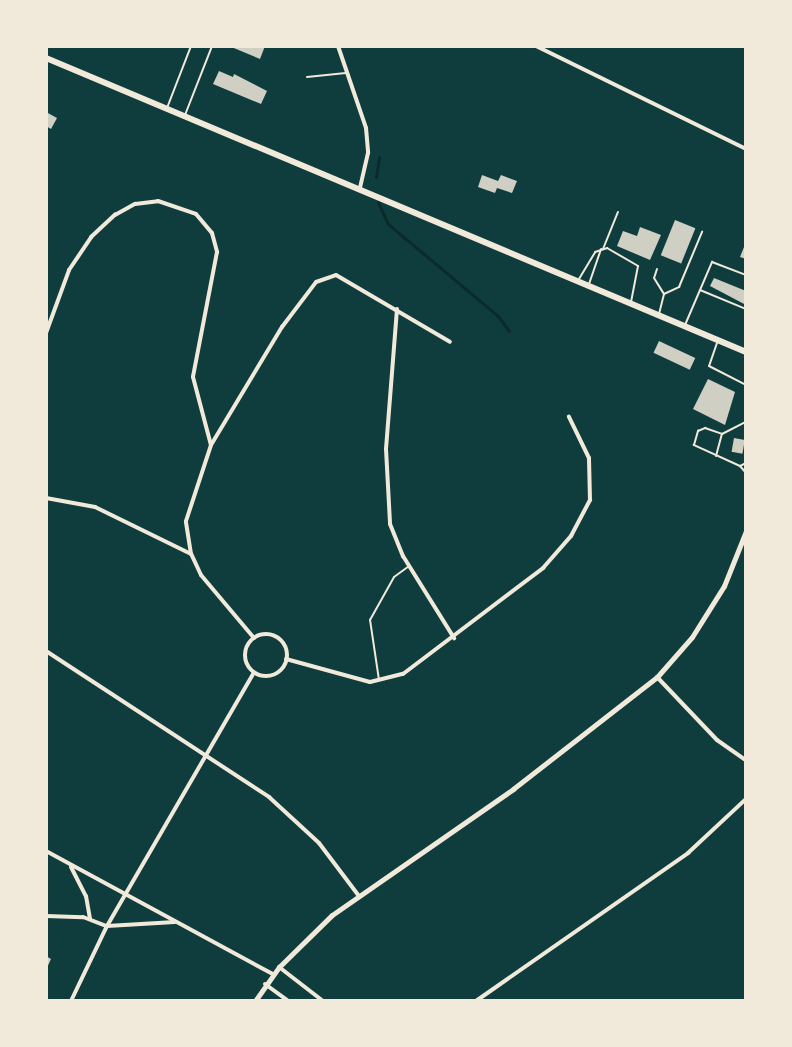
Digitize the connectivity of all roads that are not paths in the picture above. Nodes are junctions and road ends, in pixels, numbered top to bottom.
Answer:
1 (191, 46) edge
2 (212, 46) edge
3 (338, 46) edge
4 (536, 46) edge
5 (46, 58) edge
6 (348, 73) junction
7 (307, 77) dead end
8 (168, 108) junction
9 (185, 115) junction
10 (746, 149) edge
11 (360, 188) junction
12 (618, 212) dead end
13 (702, 232) dead end
14 (602, 249) junction
15 (657, 269) dead end
16 (746, 275) edge
17 (578, 282) junction
18 (588, 286) junction
19 (700, 290) junction
20 (664, 294) junction
21 (630, 304) junction
22 (397, 309) junction
23 (746, 309) edge
24 (659, 316) junction
25 (684, 327) junction
26 (46, 333) edge
27 (718, 341) junction
28 (450, 342) dead end
29 (746, 352) edge
30 (746, 385) edge
31 (569, 417) dead end
32 (746, 418) edge
33 (745, 423) edge
34 (722, 434) junction
35 (212, 445) junction
36 (716, 456) junction
37 (746, 463) edge
38 (740, 466) junction
39 (746, 473) edge
40 (46, 498) edge
41 (746, 532) edge
42 (190, 554) junction
43 (409, 566) junction
44 (254, 638) junction
45 (454, 638) junction
46 (46, 651) edge
47 (286, 660) junction
48 (254, 672) junction
49 (657, 677) junction
50 (379, 680) junction
51 (207, 756) junction
52 (746, 760) edge
53 (746, 799) edge
54 (46, 851) edge
55 (70, 865) junction
56 (126, 895) junction
57 (359, 896) junction
58 (46, 916) edge
59 (90, 919) junction
60 (176, 922) junction
61 (107, 926) junction
62 (279, 967) junction
63 (273, 974) junction
64 (265, 984) junction
65 (71, 1001) edge
66 (255, 1001) edge
67 (288, 1001) edge
68 (323, 1001) edge
69 (476, 1001) edge

1 - 8 lane
2 - 9 lane
3 - 6 street
4 - 10 street
5 - 8 main road
6 - 7 lane
6 - 11 street
8 - 9 main road
9 - 11 main road
11 - 17 main road
12 - 14 lane
13 - 20 lane
14 - 17 lane
14 - 18 lane
14 - 21 lane
15 - 20 lane
16 - 19 lane
17 - 18 main road
18 - 21 main road
19 - 23 lane
19 - 25 lane
20 - 24 lane
21 - 24 main road
22 - 28 street
22 - 35 street
22 - 43 street
24 - 25 main road
25 - 27 main road
26 - 35 street
27 - 29 main road
27 - 30 lane
31 - 45 street
32 - 33 lane
33 - 34 lane
34 - 36 lane
34 - 36 lane
35 - 42 street
36 - 38 lane
37 - 38 lane
38 - 39 lane
40 - 42 street
41 - 49 street
42 - 44 street
43 - 45 street
43 - 50 lane
44 - 47 street
44 - 48 street
45 - 50 street
46 - 51 street
47 - 48 street
47 - 50 street
48 - 51 street
49 - 52 street
49 - 57 street
51 - 56 street
51 - 57 street
53 - 69 street
54 - 55 street
55 - 56 street
55 - 59 street
56 - 60 street
56 - 61 street
57 - 62 street
58 - 59 street
59 - 61 street
60 - 61 street
60 - 63 street
61 - 65 street
62 - 63 street
62 - 68 street
63 - 64 street
64 - 66 street
64 - 67 street

